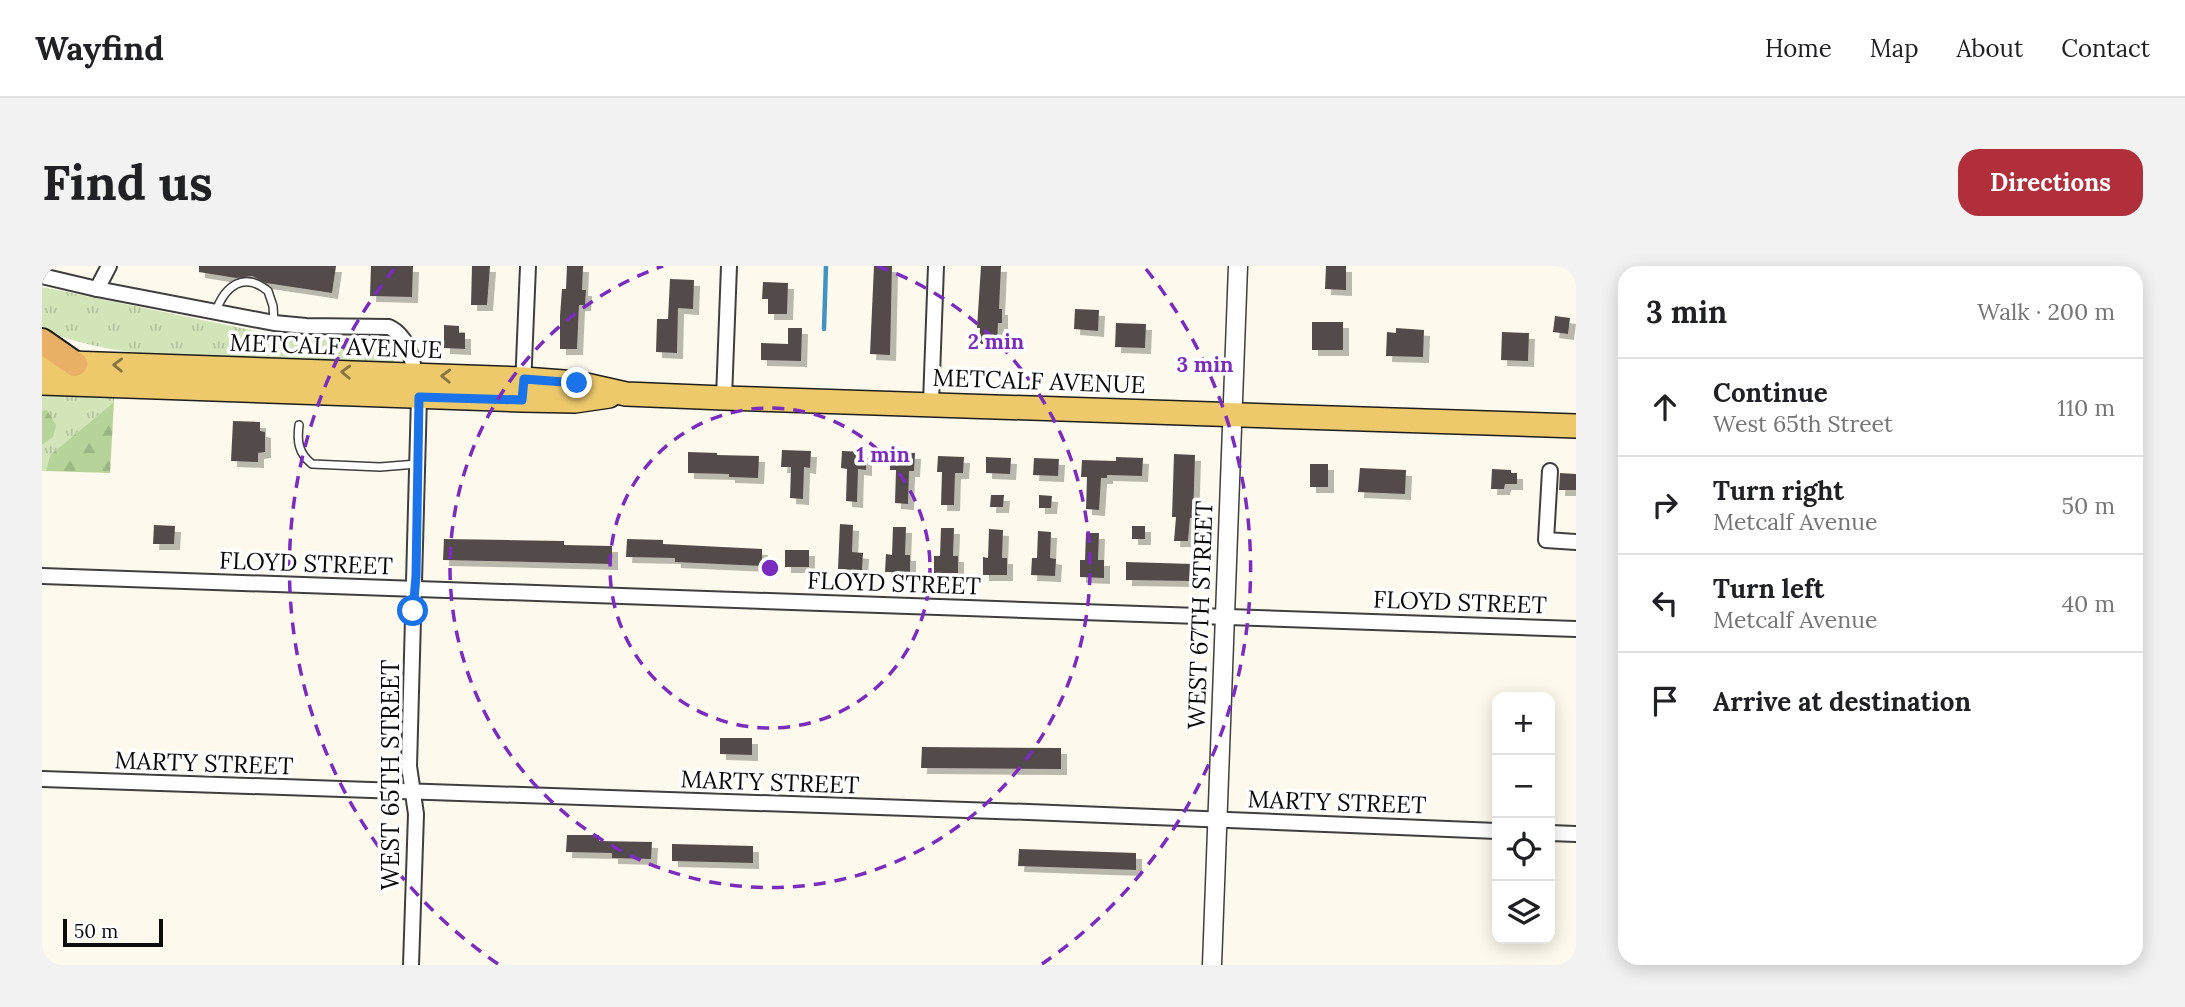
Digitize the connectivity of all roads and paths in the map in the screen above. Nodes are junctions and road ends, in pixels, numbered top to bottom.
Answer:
1 (110, 266) edge
2 (528, 266) edge
3 (729, 266) edge
4 (936, 266) edge
5 (1238, 266) edge
6 (42, 276) edge
7 (97, 289) junction
8 (216, 311) junction
9 (274, 323) junction
10 (42, 341) edge
11 (42, 362) edge
12 (75, 363) junction
13 (42, 383) edge
14 (417, 386) junction
15 (523, 389) junction
16 (724, 398) junction
17 (931, 404) junction
18 (1233, 414) junction
19 (299, 425) dead end
20 (1576, 426) edge
21 (417, 464) junction
22 (1550, 471) dead end
23 (1576, 541) edge
24 (42, 576) edge
25 (416, 590) junction
26 (1225, 617) junction
27 (1576, 629) edge
28 (42, 779) edge
29 (412, 793) junction
30 (1217, 820) junction
31 (1492, 831) edge
32 (1555, 833) edge
33 (1576, 834) edge
34 (411, 965) edge
35 (1212, 965) edge

1 - 7 street
2 - 15 street
3 - 16 street
4 - 17 street
5 - 18 street, WEST 67TH STREET
6 - 7 street, WEST 65TH STREET
7 - 8 street, WEST 65TH STREET
8 - 9 street, WEST 65TH STREET
8 - 9 lane
9 - 14 street, WEST 65TH STREET
10 - 12 highway
11 - 12 main road, METCALF AVENUE
14 -> 12 main road, METCALF AVENUE
13 - 14 main road, METCALF AVENUE
14 - 15 main road, METCALF AVENUE
14 - 21 street, WEST 65TH STREET
15 - 16 main road, METCALF AVENUE
16 - 17 main road, METCALF AVENUE
17 - 18 main road, METCALF AVENUE
18 - 20 main road, METCALF AVENUE
18 - 26 street, WEST 67TH STREET
19 - 21 lane
21 - 25 street, WEST 65TH STREET
22 - 23 street
24 - 25 street, FLOYD STREET
25 - 26 street, FLOYD STREET
25 - 29 street, WEST 65TH STREET
26 - 27 street, FLOYD STREET
26 - 30 street, WEST 67TH STREET
28 - 29 street, MARTY STREET
29 - 30 street, MARTY STREET
29 - 34 street, WEST 65TH STREET
30 - 31 street, MARTY STREET
30 - 35 street, WEST 67TH STREET
32 - 33 street

